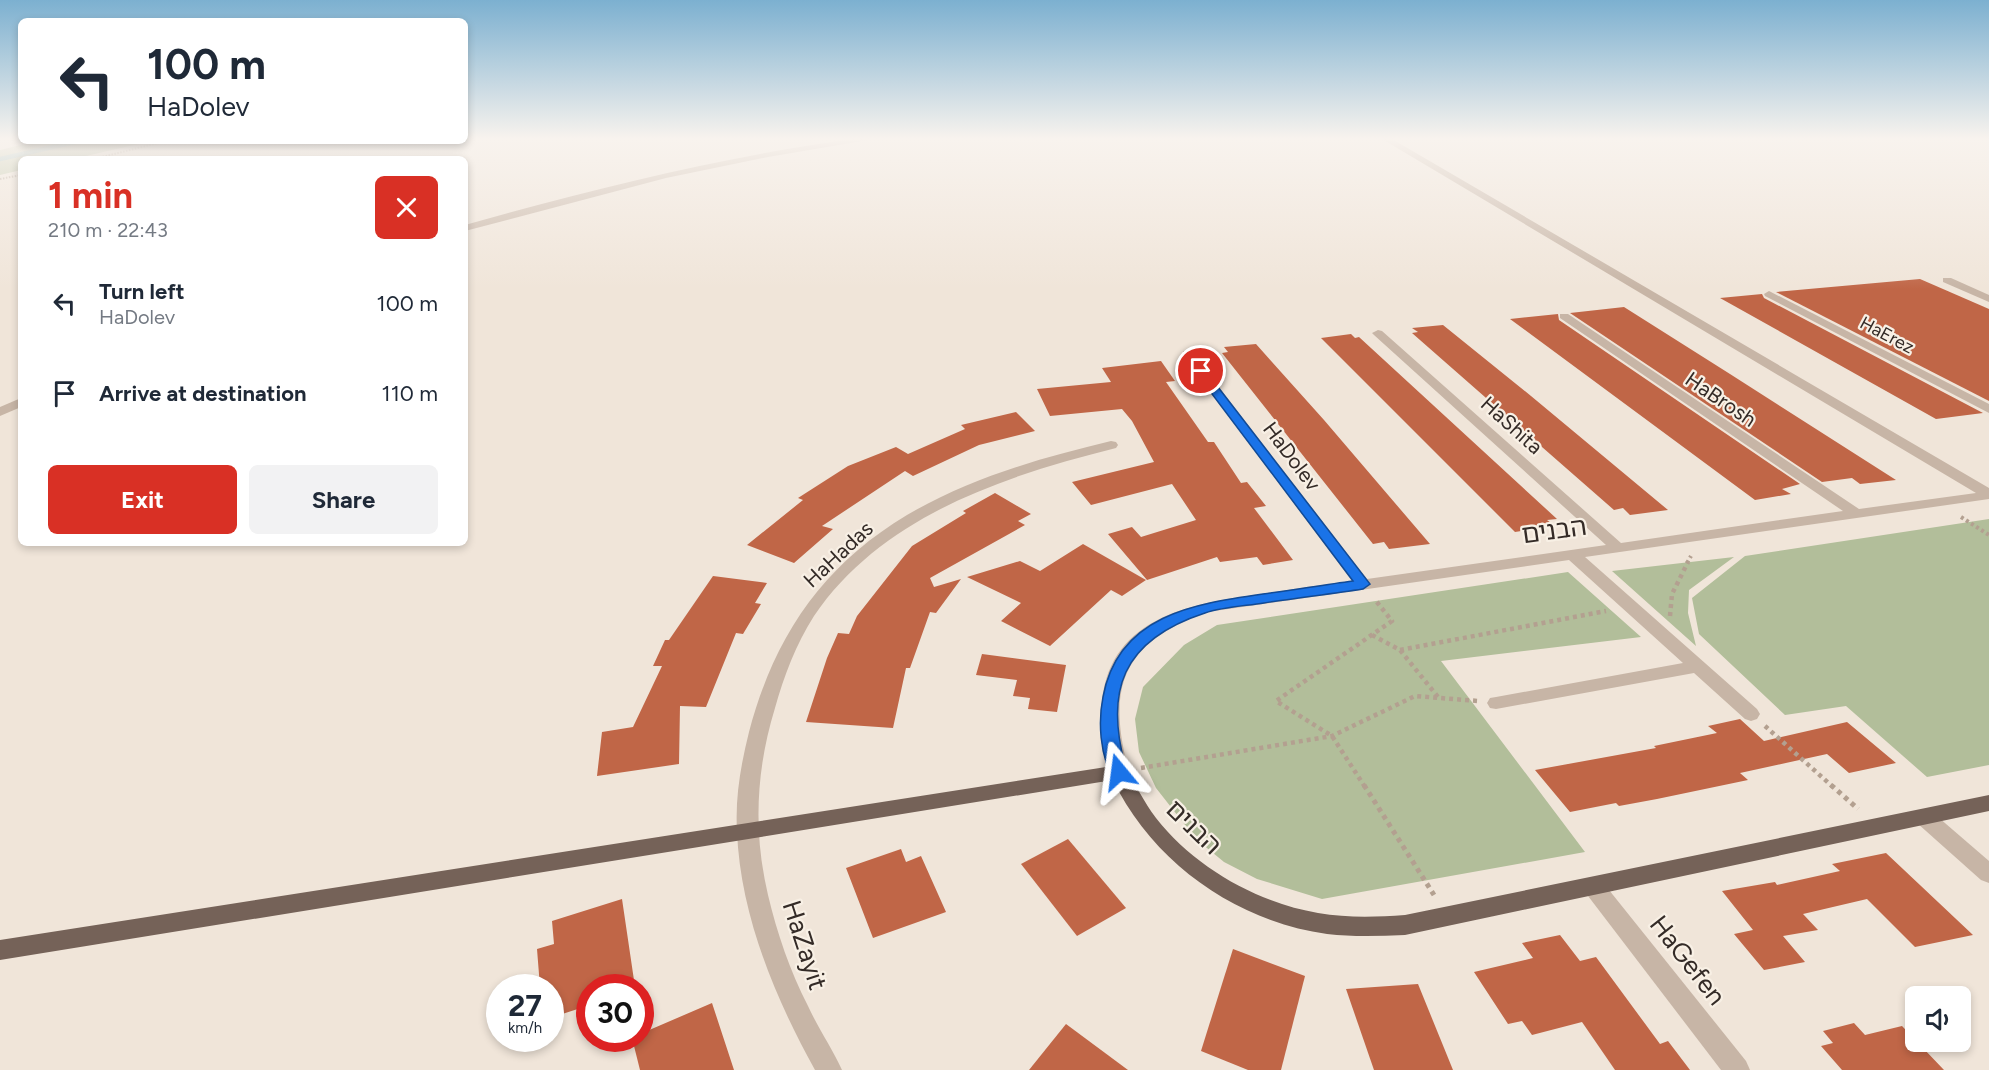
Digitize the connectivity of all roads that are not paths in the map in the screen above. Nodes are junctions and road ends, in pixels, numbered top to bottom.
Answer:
1 (613, 189) edge
2 (1471, 189) edge
3 (468, 227) edge
4 (1947, 280) dead end
5 (1769, 294) dead end
6 (1989, 299) edge
7 (1564, 316) dead end
8 (1378, 333) dead end
9 (1187, 353) dead end
10 (18, 403) edge
11 (1989, 409) edge
12 (0, 412) edge
13 (1111, 445) dead end
14 (1989, 495) edge
15 (1857, 514) junction
16 (1618, 548) junction
17 (1572, 554) junction
18 (1363, 584) junction
19 (1697, 666) junction
20 (1496, 703) road end
21 (1751, 714) road end
22 (1119, 772) junction
23 (1989, 803) edge
24 (1924, 817) junction
25 (747, 830) junction
26 (1989, 874) edge
27 (1593, 886) junction
28 (0, 950) edge
29 (829, 1070) edge
30 (1737, 1070) edge

1 - 3 street
2 - 14 street
4 - 6 street
5 - 11 street, HaErez
7 - 15 street, HaBrosh
8 - 16 street, HaShita
9 - 18 street, HaDolev
10 - 12 street
13 - 25 street, HaHadas
14 - 15 street, הבנים
15 - 16 street, הבנים
16 - 17 street, הבנים
17 - 18 street, הבנים
17 - 19 street
18 - 22 street, הבנים
19 - 20 street
19 - 21 street
22 - 25 main road
22 - 27 main road, הבנים
23 - 24 main road, הבנים
24 - 26 street
24 - 27 main road, הבנים
25 - 28 main road
25 - 29 street, HaZayit
27 - 30 street, HaGefen

